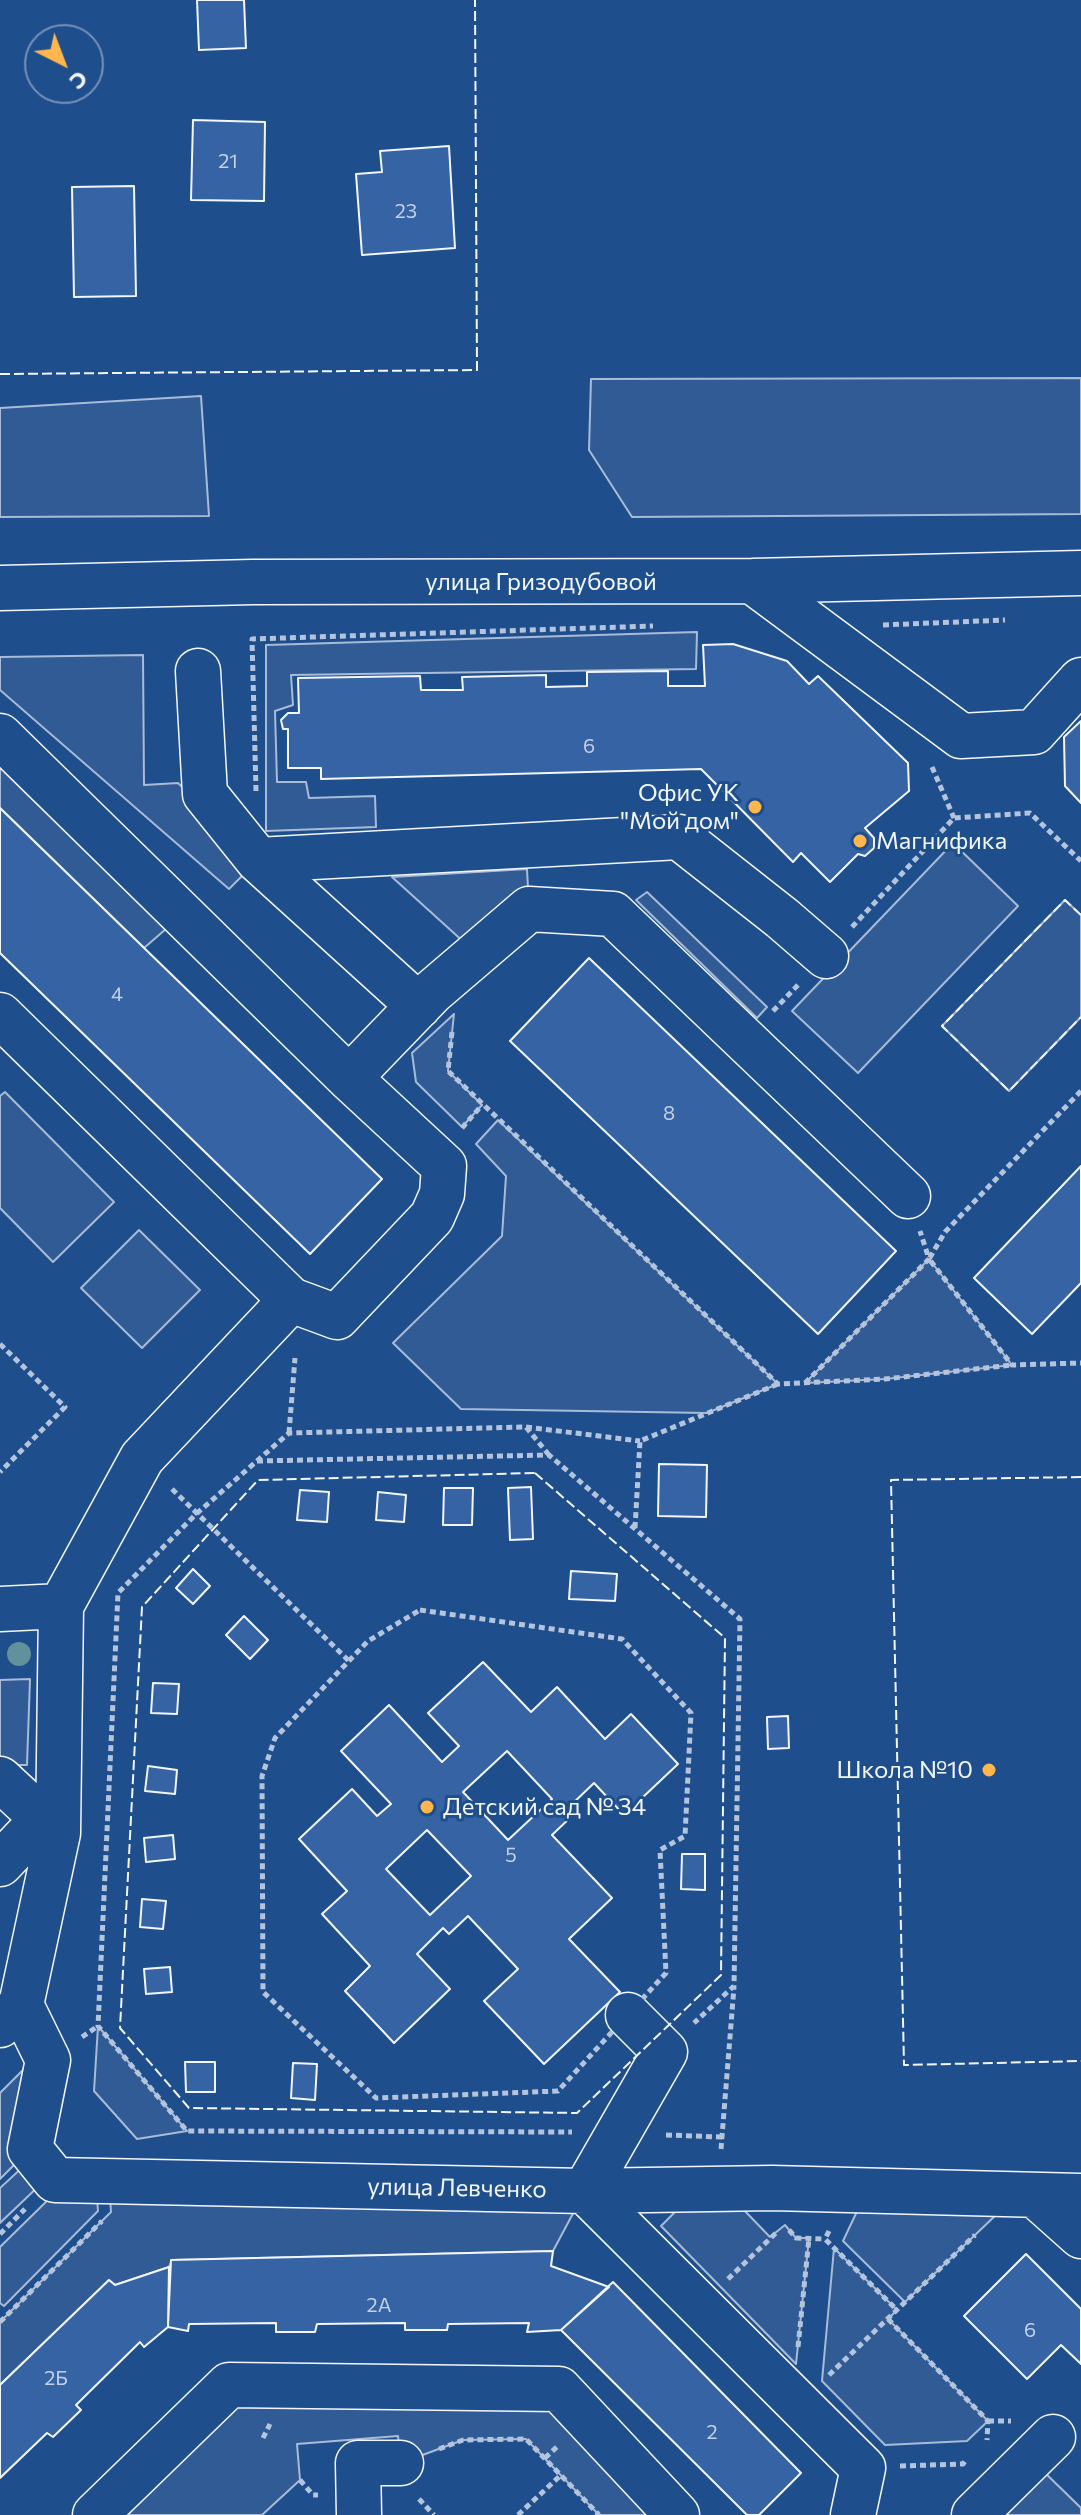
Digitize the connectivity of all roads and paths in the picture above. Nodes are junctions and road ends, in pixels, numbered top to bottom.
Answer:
1 (1081, 573) edge
2 (752, 581) junction
3 (0, 588) edge
4 (1019, 619) dead end
5 (879, 625) dead end
6 (660, 626) dead end
7 (198, 671) dead end
8 (1081, 680) edge
9 (0, 736) edge
10 (258, 860) junction
11 (1081, 861) edge
12 (826, 956) junction
13 (425, 999) junction
14 (0, 1015) edge
15 (744, 1041) junction
16 (349, 1078) junction
17 (1081, 1091) edge
18 (908, 1196) joint
19 (929, 1259) junction
20 (291, 1300) junction
21 (0, 1344) edge
22 (1081, 1363) edge
23 (1012, 1365) junction
24 (805, 1383) junction
25 (778, 1384) junction
26 (526, 1427) junction
27 (289, 1433) junction
28 (640, 1441) junction
29 (549, 1455) junction
30 (142, 1458) junction
31 (256, 1461) junction
32 (0, 1472) edge
33 (195, 1515) junction
34 (635, 1528) junction
35 (61, 1606) junction
36 (0, 1609) edge
37 (349, 1661) junction
38 (0, 1779) edge
39 (51, 1826) junction
40 (0, 1864) edge
41 (734, 1986) junction
42 (7, 2004) edge
43 (628, 2015) junction
44 (689, 2028) dead end
45 (579, 2132) dead end
46 (109, 2181) junction
47 (718, 2189) junction
48 (843, 2190) junction
49 (585, 2191) junction
50 (1035, 2195) junction
51 (1081, 2196) edge
52 (785, 2225) dead end
53 (1081, 2236) edge
54 (809, 2238) dead end
55 (701, 2304) junction
56 (897, 2310) junction
57 (1, 2319) edge
58 (888, 2319) junction
59 (800, 2404) junction
60 (1053, 2437) dead end
61 (463, 2440) dead end
62 (980, 2447) dead end
63 (971, 2455) dead end
64 (401, 2463) dead end
65 (863, 2468) junction
66 (561, 2475) junction
67 (95, 2515) edge
68 (359, 2515) edge
69 (518, 2515) edge
70 (599, 2515) edge
71 (677, 2515) edge
72 (853, 2515) edge
73 (974, 2515) edge

1 - 2 street, улица Гризодубовой
2 - 3 street, улица Гризодубовой
2 - 8 street
4 - 5 path
6 - 10 path
7 - 10 street
9 - 16 street
10 - 12 street
10 - 13 street
11 - 12 path
12 - 15 path
13 - 15 street
13 - 16 street
13 - 25 path
14 - 20 street
15 - 18 street
16 - 20 street
17 - 19 path
18 - 19 path
19 - 23 path
19 - 24 path
20 - 27 path
20 - 30 street
21 - 32 path
22 - 23 path
23 - 24 path
24 - 25 path
25 - 28 path
26 - 27 path
26 - 28 path
26 - 29 path
27 - 31 path
28 - 34 path
29 - 31 path
29 - 34 path
30 - 33 path
30 - 35 street
31 - 33 path
33 - 37 path
33 - 45 path
34 - 41 path
35 - 36 street
35 - 39 street
37 - 43 path
37 - 43 path
38 - 39 street
39 - 40 street
39 - 42 street
41 - 44 path
41 - 47 path
42 - 46 street, улица Левченко
43 - 49 street
46 - 49 street, улица Левченко
46 - 57 path
47 - 48 street, улица Левченко
47 - 49 street, улица Левченко
48 - 50 street, улица Левченко
48 - 56 path
49 - 55 street
50 - 51 street, улица Левченко
50 - 53 street
50 - 56 path
52 - 55 path
54 - 59 path
55 - 59 street
56 - 58 path
58 - 59 path
58 - 62 path
59 - 65 street
60 - 73 street
61 - 66 path
63 - 65 path
64 - 68 street
65 - 72 street
66 - 69 path
66 - 70 path
67 - 71 street

